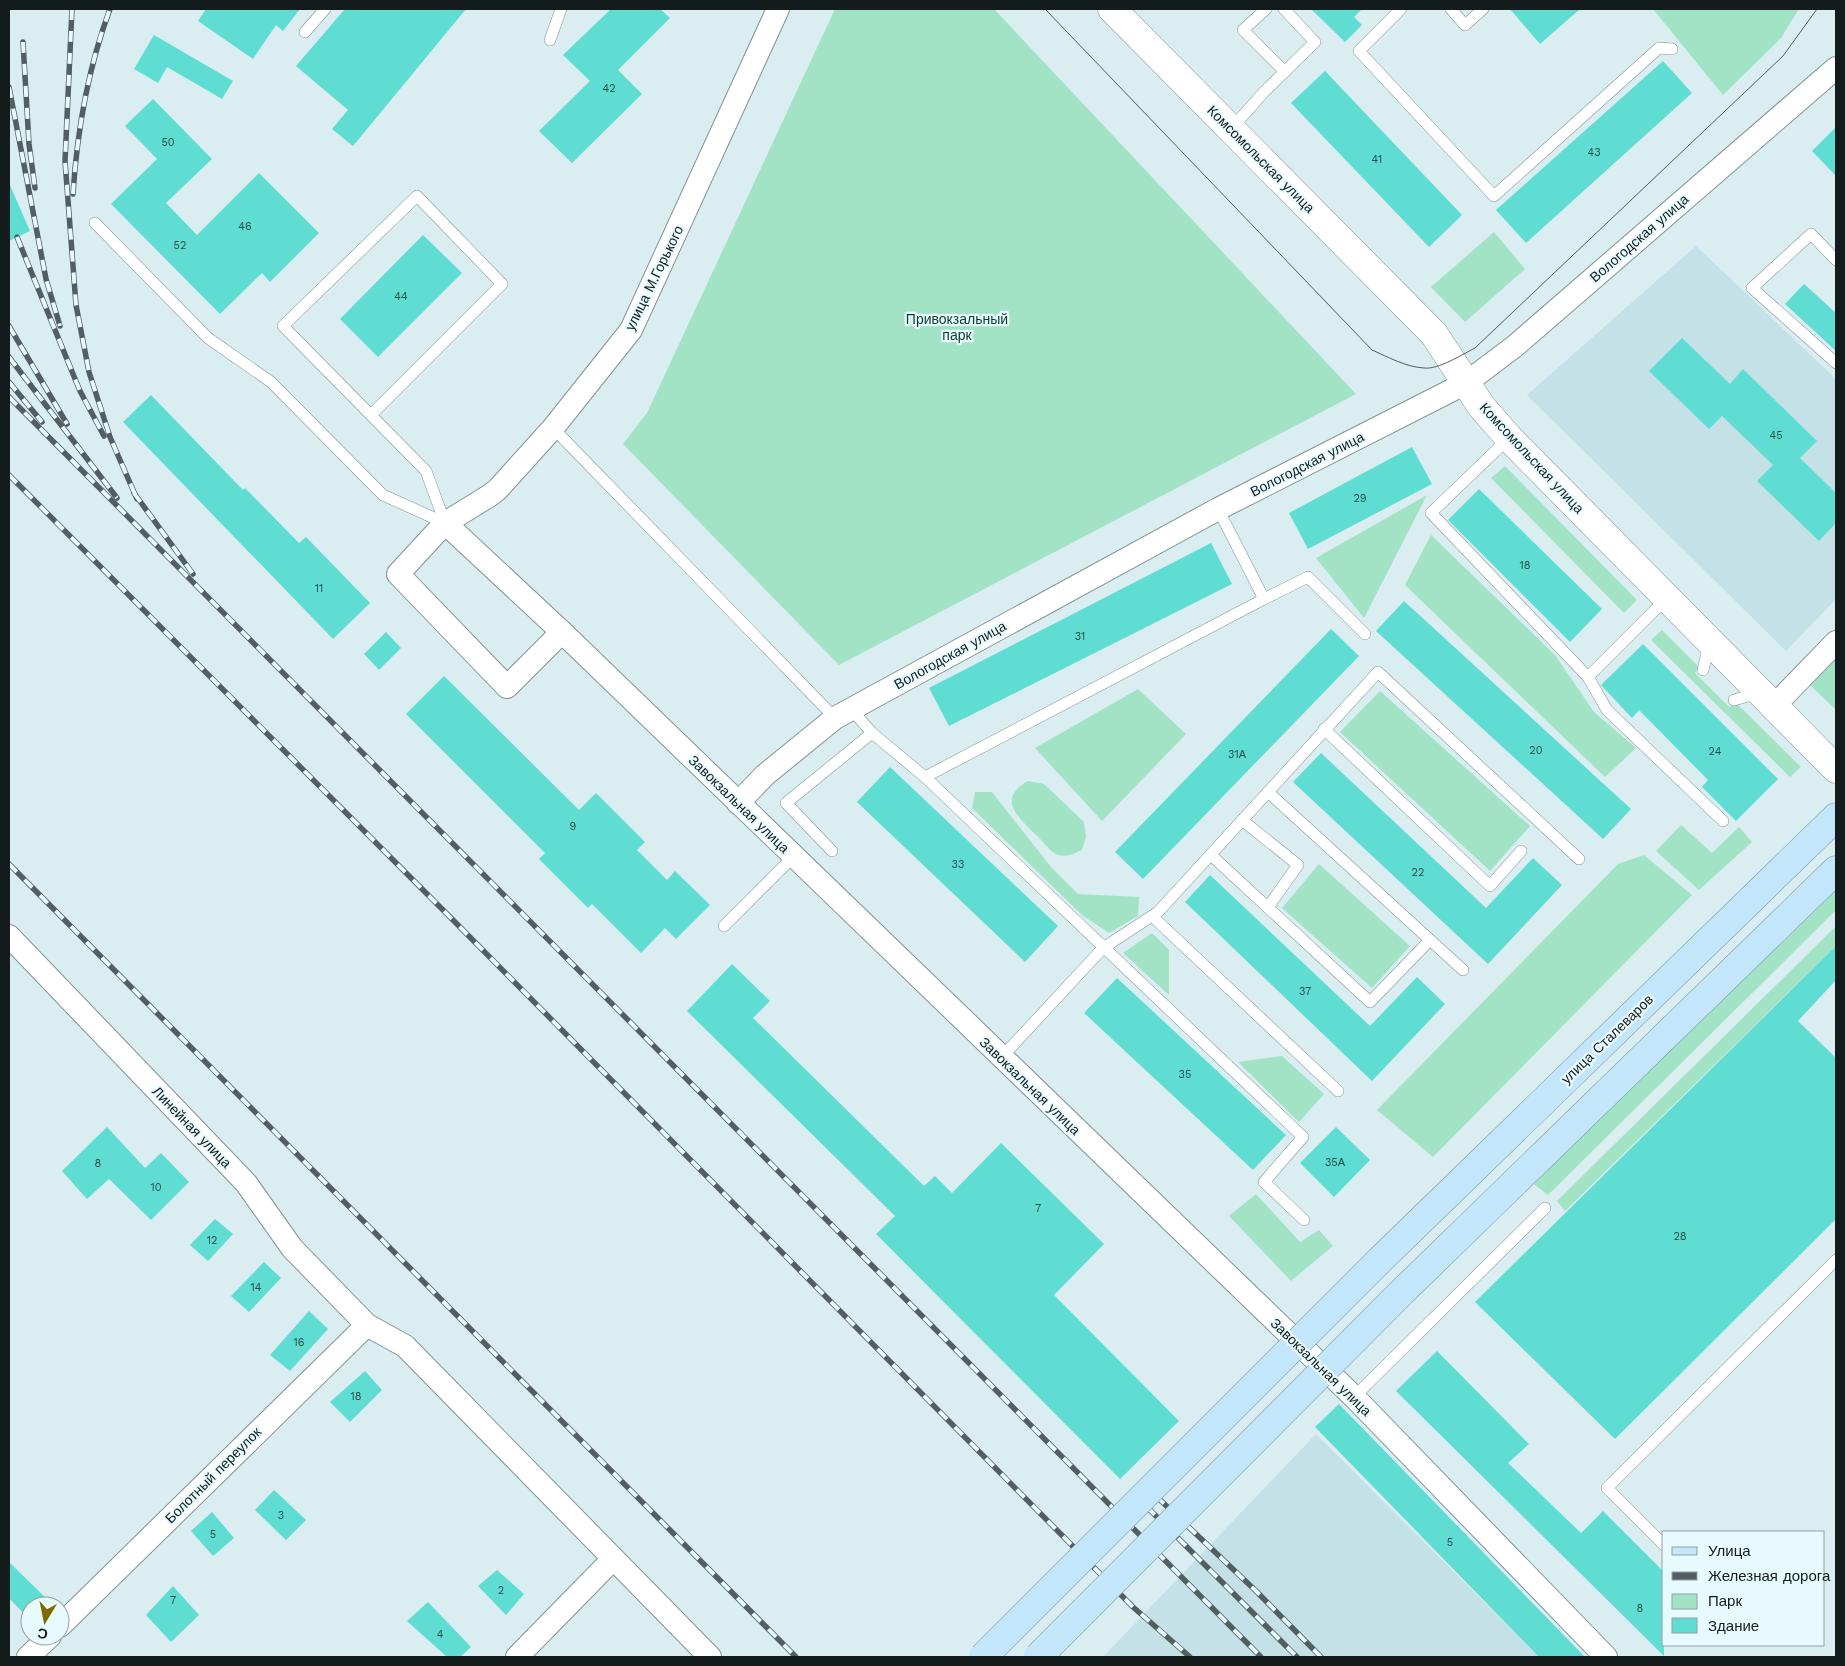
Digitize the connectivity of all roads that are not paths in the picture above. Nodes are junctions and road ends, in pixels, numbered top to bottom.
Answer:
1 (325, 9) edge
2 (561, 9) edge
3 (778, 9) edge
4 (1112, 9) edge
5 (1266, 9) edge
6 (1284, 9) edge
7 (1401, 9) edge
8 (1450, 9) edge
9 (1483, 9) edge
10 (305, 32) dead end
11 (550, 40) dead end
12 (1672, 49) dead end
13 (1836, 68) edge
14 (1284, 71) junction
15 (1231, 129) junction
16 (95, 223) dead end
17 (1836, 260) edge
18 (1836, 363) edge
19 (1466, 383) junction
20 (371, 415) junction
21 (553, 428) junction
22 (1509, 438) junction
23 (1218, 509) junction
24 (445, 523) junction
25 (1666, 598) junction
26 (1264, 599) junction
27 (562, 632) junction
28 (1365, 634) dead end
29 (1710, 642) junction
30 (1836, 642) edge
31 (1703, 670) dead end
32 (1588, 677) junction
33 (1734, 700) dead end
34 (1767, 700) junction
35 (843, 714) junction
36 (1324, 729) junction
37 (872, 733) junction
38 (1836, 769) edge
39 (925, 777) junction
40 (1268, 792) junction
41 (738, 803) junction
42 (1836, 817) edge
43 (1242, 820) junction
44 (1723, 821) dead end
45 (832, 851) dead end
46 (1521, 851) dead end
47 (1211, 855) junction
48 (794, 856) junction
49 (1579, 859) dead end
50 (1836, 870) edge
51 (1268, 908) junction
52 (1153, 917) junction
53 (724, 926) dead end
54 (9, 936) edge
55 (1430, 940) junction
56 (1103, 948) junction
57 (1463, 970) dead end
58 (1001, 1058) junction
59 (1338, 1091) dead end
60 (1545, 1208) dead end
61 (1304, 1220) dead end
62 (1836, 1260) edge
63 (367, 1325) junction
64 (1354, 1397) junction
65 (1662, 1543) edge
66 (613, 1559) junction
67 (70, 1616) edge
68 (40, 1646) edge
69 (28, 1657) edge
70 (517, 1657) edge
71 (710, 1657) edge
72 (983, 1657) edge
73 (1038, 1657) edge
74 (1606, 1657) edge

1 - 10 lane
2 - 11 lane
3 - 21 street, улица М.Горького
4 - 15 street, Комсомольская улица
5 - 14 lane
6 - 14 lane
7 - 12 lane
8 - 9 lane
13 - 19 street, Вологодская улица
14 - 15 lane
15 - 19 street, Комсомольская улица
16 - 24 lane
17 - 18 lane
19 - 22 street, Комсомольская улица
19 - 23 street, Вологодская улица
20 - 20 lane
20 - 24 lane
21 - 24 street, улица М.Горького
21 - 35 lane
22 - 25 street, Комсомольская улица
22 - 32 lane
23 - 26 lane
23 - 35 street, Вологодская улица
24 - 27 street, Завокзальная улица
24 - 27 street, улица М.Горького
25 - 29 street, Комсомольская улица
25 - 32 lane
26 - 28 lane
26 - 39 lane
27 - 41 street, Завокзальная улица
29 - 31 lane
29 - 34 street, Комсомольская улица
30 - 34 street
32 - 44 lane
33 - 34 lane
34 - 38 street, Комсомольская улица
35 - 37 lane
35 - 41 street, Вологодская улица
36 - 40 lane
36 - 46 lane
36 - 49 lane
37 - 39 lane
37 - 45 lane
39 - 56 lane
40 - 43 lane
40 - 55 lane
41 - 48 street, Завокзальная улица
42 - 72 main road, улица Сталеваров, bridge
43 - 47 lane
43 - 51 lane
47 - 51 lane
47 - 52 lane
48 - 53 lane
48 - 58 street, Завокзальная улица
50 - 73 main road, bridge
51 - 55 lane
52 - 56 lane
52 - 59 lane
54 - 63 street, Линейная улица
55 - 57 lane
56 - 58 lane
56 - 61 lane
58 - 64 street, Завокзальная улица
60 - 64 lane
62 - 65 lane
63 - 66 street, Линейная улица
63 - 67 street, Болотный переулок
64 - 74 street, Завокзальная улица
66 - 70 street
66 - 71 street, Линейная улица
68 - 69 street

